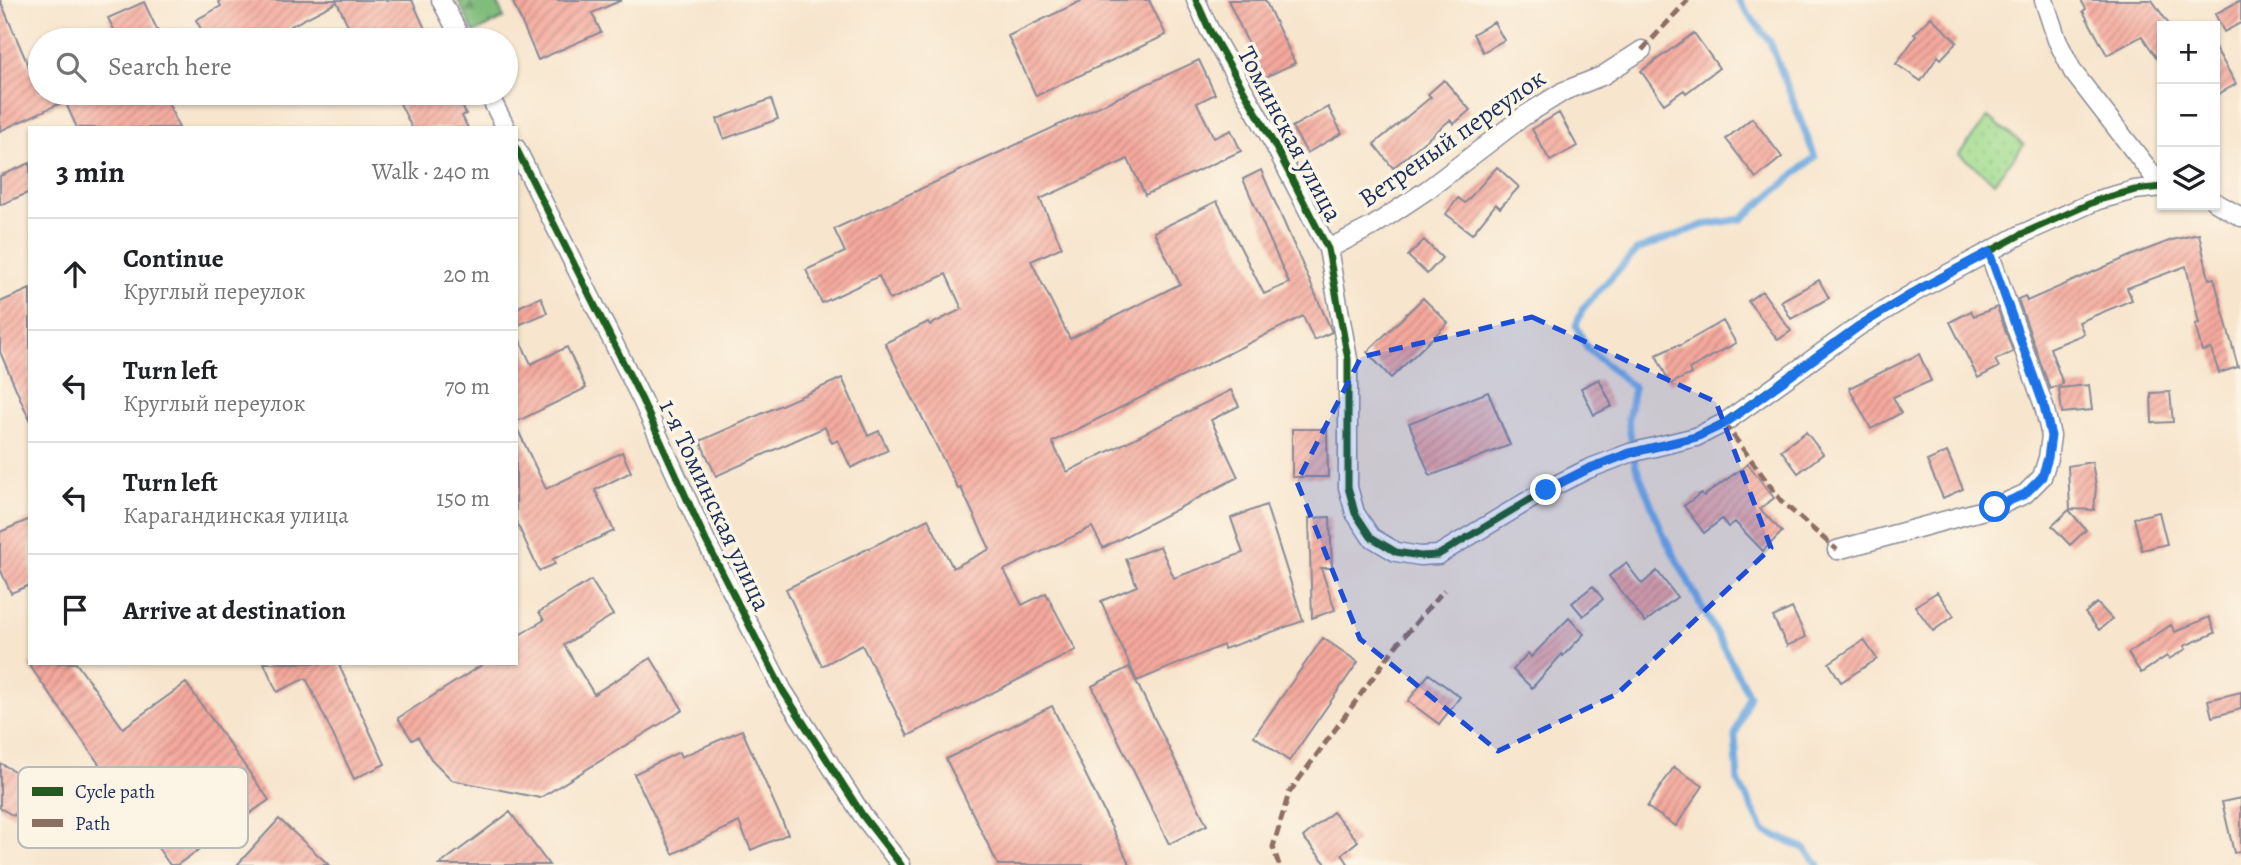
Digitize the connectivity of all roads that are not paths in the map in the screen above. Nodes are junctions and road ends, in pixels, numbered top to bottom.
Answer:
1 (441, 0) edge
2 (1196, 0) edge
3 (2044, 0) edge
4 (456, 28) edge
5 (1642, 50) dead end
6 (494, 105) edge
7 (505, 126) edge
8 (518, 152) edge
9 (2157, 181) edge
10 (2157, 188) edge
11 (2220, 205) edge
12 (2241, 217) edge
13 (1328, 249) junction
14 (1989, 252) junction
15 (1837, 550) dead end
16 (901, 865) edge

1 - 4 street
2 - 13 street, Томинская улица
3 - 9 street
5 - 13 street, Ветреный переулок
6 - 7 street
8 - 16 street, 1-я Томинская улица
10 - 14 street
11 - 12 street
13 - 14 street, Томинская улица
14 - 15 street

